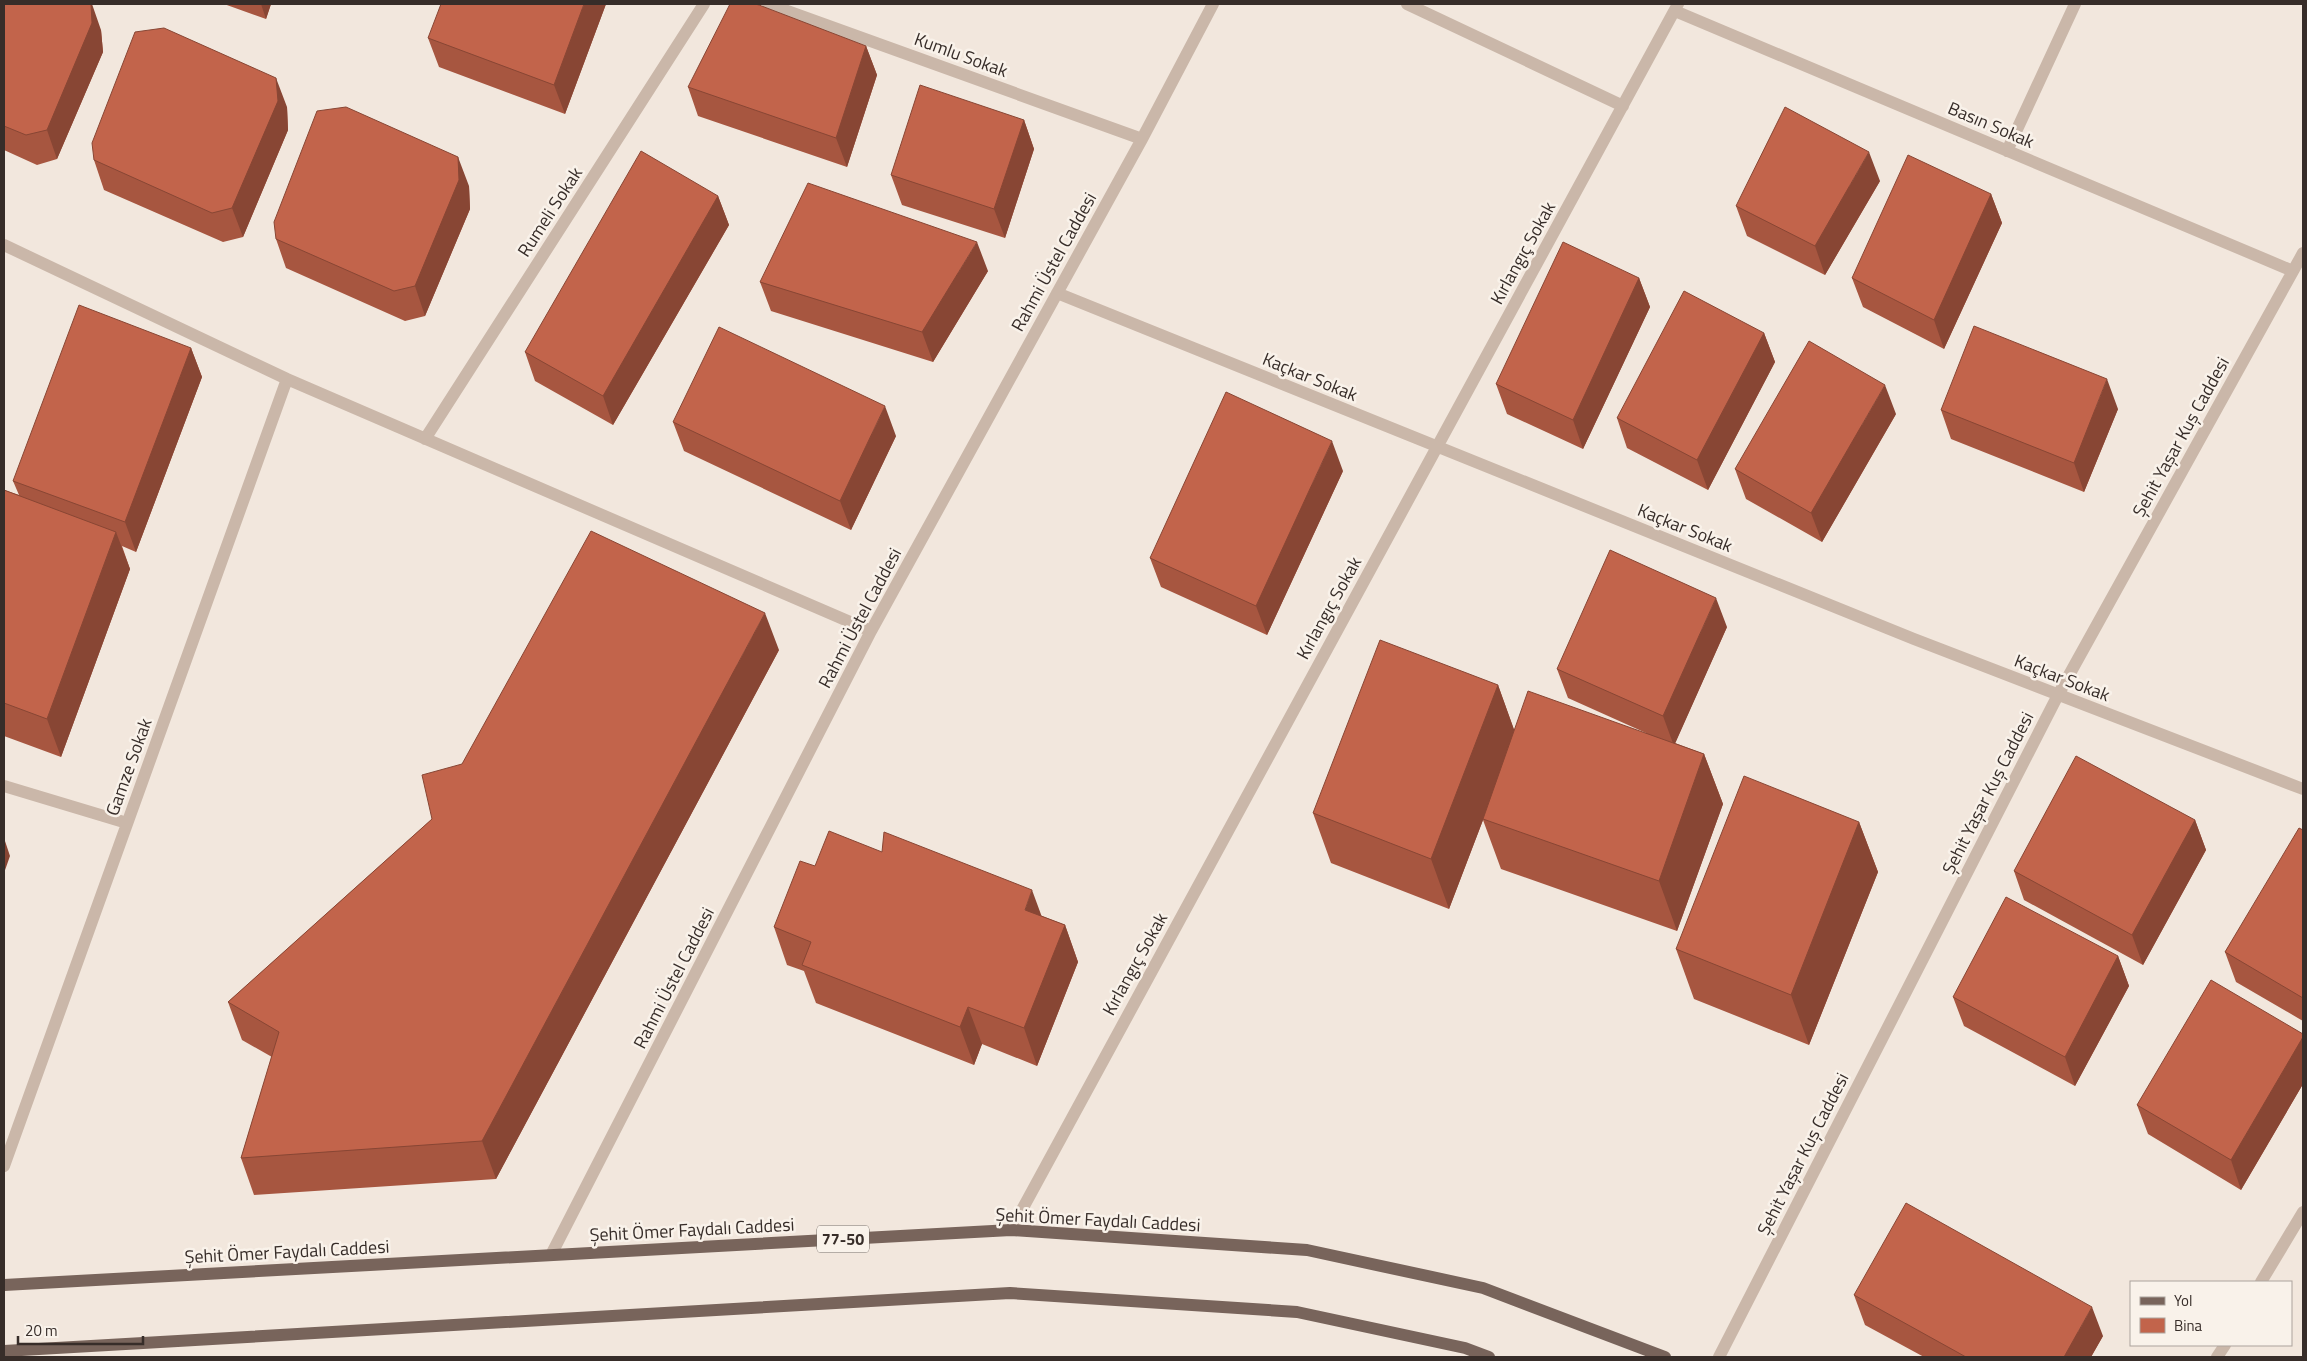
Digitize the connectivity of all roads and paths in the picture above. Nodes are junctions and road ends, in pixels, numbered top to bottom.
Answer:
1 (704, 4) edge
2 (768, 4) edge
3 (1213, 4) edge
4 (1407, 4) edge
5 (2075, 4) edge
6 (1677, 7) edge
7 (1623, 106) junction
8 (1142, 139) junction
9 (2007, 150) junction
10 (4, 244) edge
11 (2303, 253) edge
12 (2293, 271) junction
13 (1057, 293) junction
14 (287, 379) junction
15 (425, 438) junction
16 (1436, 447) junction
17 (871, 631) junction
18 (2058, 695) junction
19 (4, 786) edge
20 (2303, 789) edge
21 (127, 823) junction
22 (4, 1166) edge
23 (2303, 1212) edge
24 (1011, 1230) junction
25 (2298, 1231) edge
26 (551, 1255) junction
27 (2263, 1281) edge
28 (4, 1285) edge
29 (2224, 1346) edge
30 (4, 1351) edge
31 (1489, 1357) edge
32 (1665, 1357) edge
33 (1719, 1357) edge
34 (2217, 1357) edge

1 - 15 street, Rumeli Sokak
2 - 8 street, Kumlu Sokak
3 - 8 street, Rahmi Üstel Caddesi
4 - 7 street
5 - 9 street
6 - 7 street, Kırlangıç Sokak
6 - 9 street, Basın Sokak
7 - 16 street, Kırlangıç Sokak
8 - 13 street, Rahmi Üstel Caddesi
9 - 12 street, Basın Sokak
10 - 14 street
11 - 12 street, Şehit Yaşar Kuş Caddesi
12 - 18 street, Şehit Yaşar Kuş Caddesi
13 - 16 street, Kaçkar Sokak
13 - 17 street, Rahmi Üstel Caddesi
14 - 15 street
14 - 21 street, Gamze Sokak
15 - 17 street
16 - 18 street, Kaçkar Sokak
16 - 24 street, Kırlangıç Sokak
17 - 26 street, Rahmi Üstel Caddesi
18 - 20 street, Kaçkar Sokak
18 - 33 street, Şehit Yaşar Kuş Caddesi
19 - 21 street
21 - 22 street, Gamze Sokak
23 - 25 street
24 - 26 main road, Şehit Ömer Faydalı Caddesi / 77-50
24 - 32 main road, Şehit Ömer Faydalı Caddesi / 77-50
25 - 27 street
26 - 28 main road, Şehit Ömer Faydalı Caddesi / 77-50
29 - 34 street
30 - 31 main road

